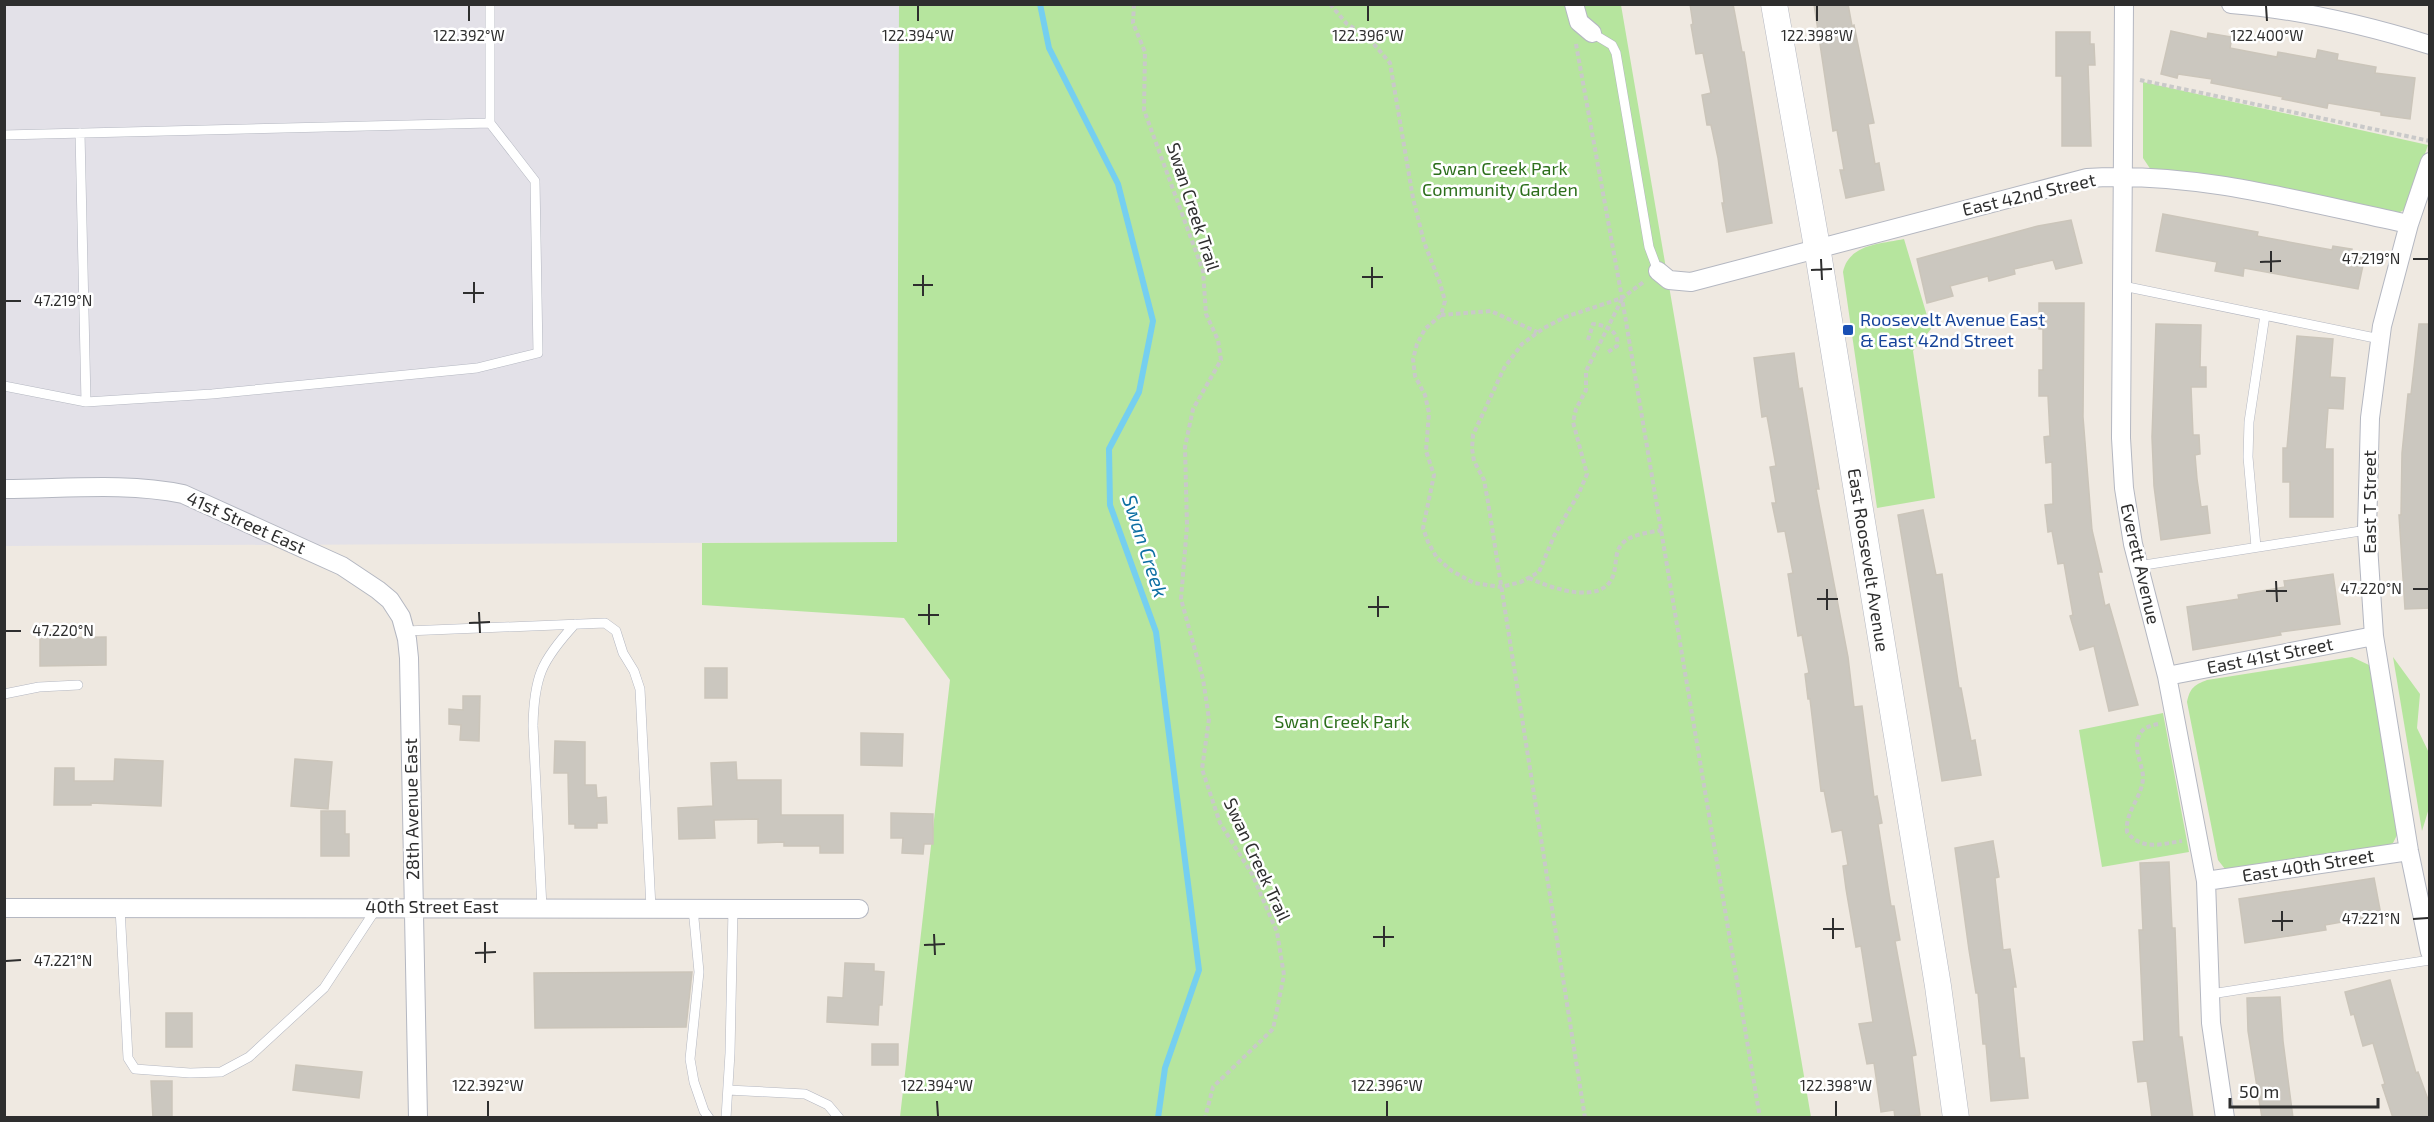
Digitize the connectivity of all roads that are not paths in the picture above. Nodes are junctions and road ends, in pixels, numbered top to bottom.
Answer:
1 (490, 4) edge
2 (1774, 4) edge
3 (2124, 4) edge
4 (2231, 4) edge
5 (1575, 9) edge
6 (1592, 33) joint
7 (2430, 45) edge
8 (490, 123) junction
9 (80, 133) junction
10 (4, 135) edge
11 (2430, 162) edge
12 (2123, 176) junction
13 (2409, 224) junction
14 (1817, 247) junction
15 (1658, 271) joint
16 (2123, 286) junction
17 (2265, 315) junction
18 (2380, 339) junction
19 (4, 386) edge
20 (86, 402) junction
21 (4, 489) edge
22 (2367, 530) junction
23 (2256, 548) junction
24 (342, 566) joint
25 (2138, 566) junction
26 (575, 624) junction
27 (406, 631) junction
28 (2374, 636) junction
29 (2167, 676) junction
30 (78, 685) dead end
31 (4, 694) edge
32 (2409, 850) junction
33 (2206, 881) junction
34 (377, 907) junction
35 (414, 907) junction
36 (4, 908) edge
37 (120, 908) junction
38 (542, 908) junction
39 (651, 908) junction
40 (693, 908) junction
41 (733, 908) junction
42 (859, 909) dead end
43 (2430, 952) edge
44 (2430, 960) edge
45 (2211, 994) junction
46 (728, 1090) junction
47 (418, 1118) edge
48 (709, 1118) edge
49 (726, 1118) edge
50 (839, 1118) edge
51 (1956, 1118) edge
52 (2225, 1118) edge

1 - 8 lane
2 - 14 street, East Roosevelt Avenue
3 - 12 street, Everett Avenue
4 - 7 street
5 - 6 street
6 - 15 lane
8 - 9 lane
8 - 20 lane
9 - 10 lane
9 - 20 lane
11 - 13 street, East T Street
12 - 13 street, East 42nd Street
12 - 14 street, East 42nd Street
12 - 16 street, Everett Avenue
13 - 18 street, East T Street
14 - 15 street, East 42nd Street
14 - 51 street, East Roosevelt Avenue
16 - 17 lane
16 - 25 street, Everett Avenue
17 - 18 lane
17 - 23 lane
18 - 22 street, East T Street
19 - 20 lane
21 - 24 street, 41st Street East
22 - 23 lane
22 - 28 street, East T Street
23 - 25 lane
24 - 27 street, 28th Avenue East
25 - 29 street, Everett Avenue
26 - 27 lane
26 - 38 lane
26 - 39 lane
27 - 35 street, 28th Avenue East
28 - 29 street, East 41st Street
28 - 32 street, East T Street
29 - 33 street, Everett Avenue
30 - 31 lane
32 - 33 street, East 40th Street
32 - 43 street, East T Street
33 - 45 street, Everett Avenue
34 - 35 street, 40th Street East
34 - 37 street, 40th Street East
34 - 37 lane
35 - 38 street, 40th Street East
35 - 47 street, 28th Avenue East
36 - 37 street, 40th Street East
38 - 39 street, 40th Street East
39 - 40 street, 40th Street East
40 - 41 street, 40th Street East
40 - 48 lane
41 - 42 street, 40th Street East
41 - 46 lane
44 - 45 lane
45 - 52 street, Everett Avenue
46 - 49 lane
46 - 50 lane

